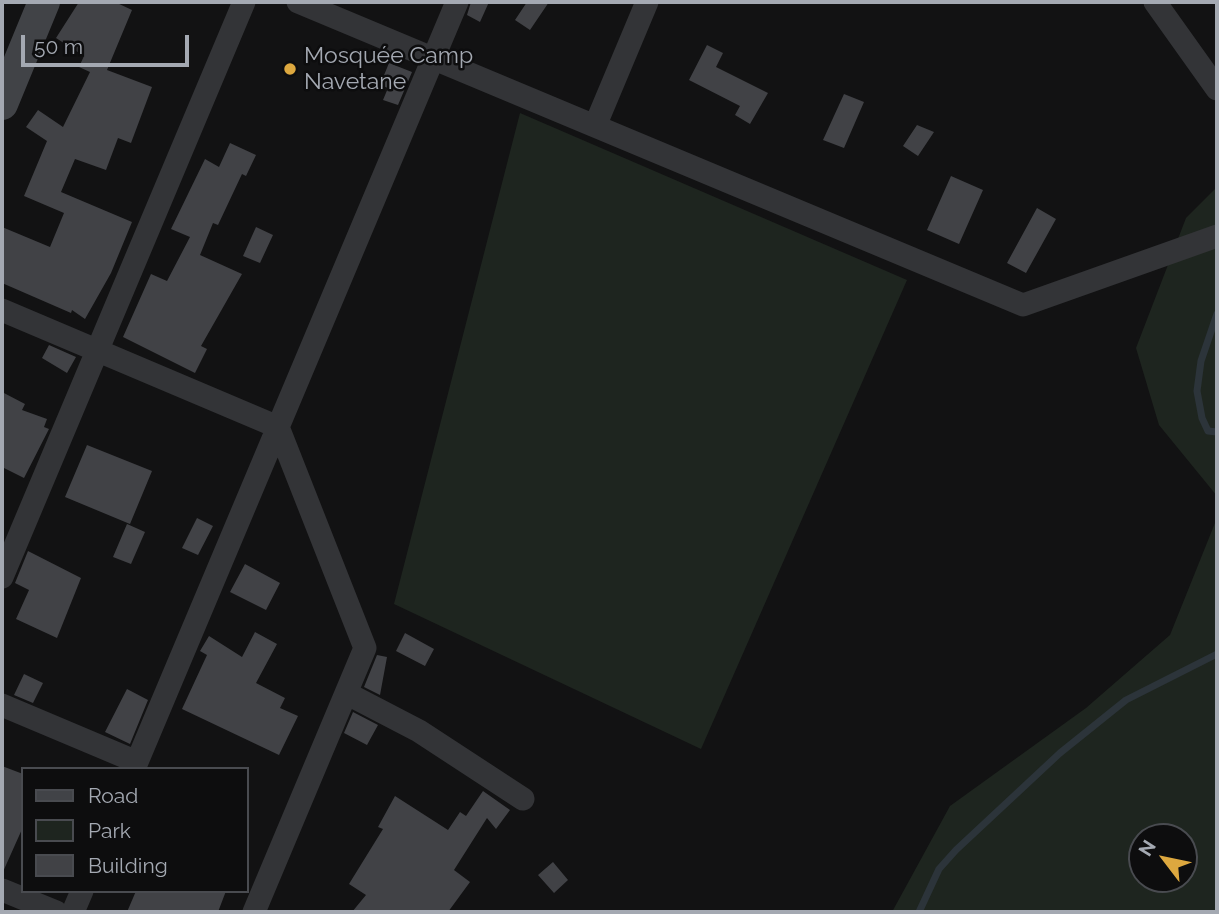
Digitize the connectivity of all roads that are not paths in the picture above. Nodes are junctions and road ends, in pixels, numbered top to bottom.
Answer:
1 (44, 2) edge
2 (244, 2) edge
3 (298, 2) edge
4 (457, 2) edge
5 (647, 2) edge
6 (1155, 2) edge
7 (433, 58) junction
8 (1217, 89) edge
9 (4, 93) edge
10 (595, 126) junction
11 (1217, 236) edge
12 (2, 310) edge
13 (97, 352) junction
14 (278, 427) junction
15 (2, 577) edge
16 (346, 693) junction
17 (2, 705) edge
18 (135, 765) edge
19 (523, 799) dead end
20 (2, 890) edge
21 (81, 893) edge
22 (56, 912) edge
23 (73, 912) edge
24 (254, 912) edge

1 - 9 street
2 - 13 street
3 - 7 street
4 - 7 street
5 - 10 street
6 - 8 street
7 - 10 street
7 - 14 street
10 - 11 street
12 - 13 street
13 - 14 street
13 - 15 street
14 - 16 street
14 - 18 street
16 - 19 street
16 - 24 street
17 - 18 street
20 - 22 street
21 - 23 street

